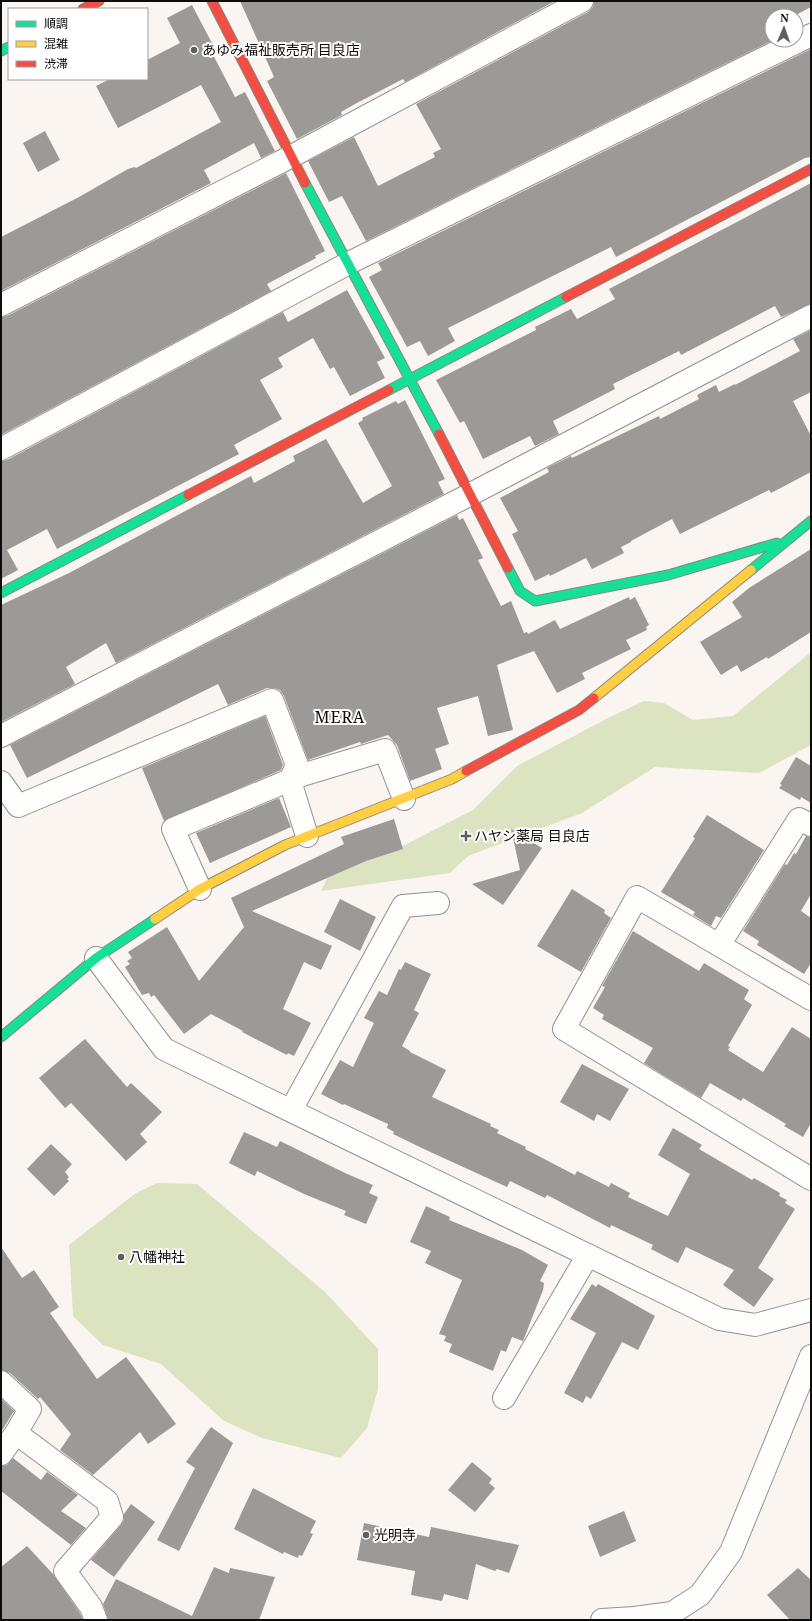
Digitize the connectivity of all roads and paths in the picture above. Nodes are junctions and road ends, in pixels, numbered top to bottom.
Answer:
1 (99, 1) edge
2 (212, 1) edge
3 (582, 1) edge
4 (85, 8) edge
5 (811, 35) edge
6 (292, 156) junction
7 (811, 169) edge
8 (347, 264) junction
9 (1, 305) edge
10 (811, 316) edge
11 (411, 380) junction
12 (1, 449) edge
13 (471, 494) junction
14 (811, 521) edge
15 (785, 541) junction
16 (1, 593) edge
17 (1, 736) edge
18 (1, 782) edge
19 (290, 782) junction
20 (404, 799) junction
21 (811, 825) edge
22 (307, 836) junction
23 (200, 889) junction
24 (438, 902) dead end
25 (719, 944) junction
26 (96, 958) junction
27 (811, 999) edge
28 (1, 1037) edge
29 (290, 1110) junction
30 (811, 1179) edge
31 (588, 1255) junction
32 (811, 1310) edge
33 (811, 1356) edge
34 (1, 1382) edge
35 (504, 1398) dead end
36 (16, 1433) junction
37 (1, 1454) edge
38 (96, 1620) edge
39 (602, 1620) edge

1 - 4 street
2 - 6 street
3 - 6 street
5 - 8 street
6 - 8 street
6 - 9 street
7 - 11 street
8 - 11 street
8 - 12 street
10 - 13 street
11 - 13 street
11 - 16 street
13 - 15 street
13 - 17 street
14 - 15 street
15 - 20 street
18 - 19 street
19 - 20 street
19 - 22 street
19 - 23 street
20 - 22 street
21 - 25 street
22 - 23 street
23 - 26 street
24 - 29 street
25 - 27 street
25 - 30 street
26 - 28 street
26 - 29 street
29 - 31 street
31 - 32 street
31 - 35 street
33 - 39 street
34 - 36 street
36 - 37 street
36 - 38 street

